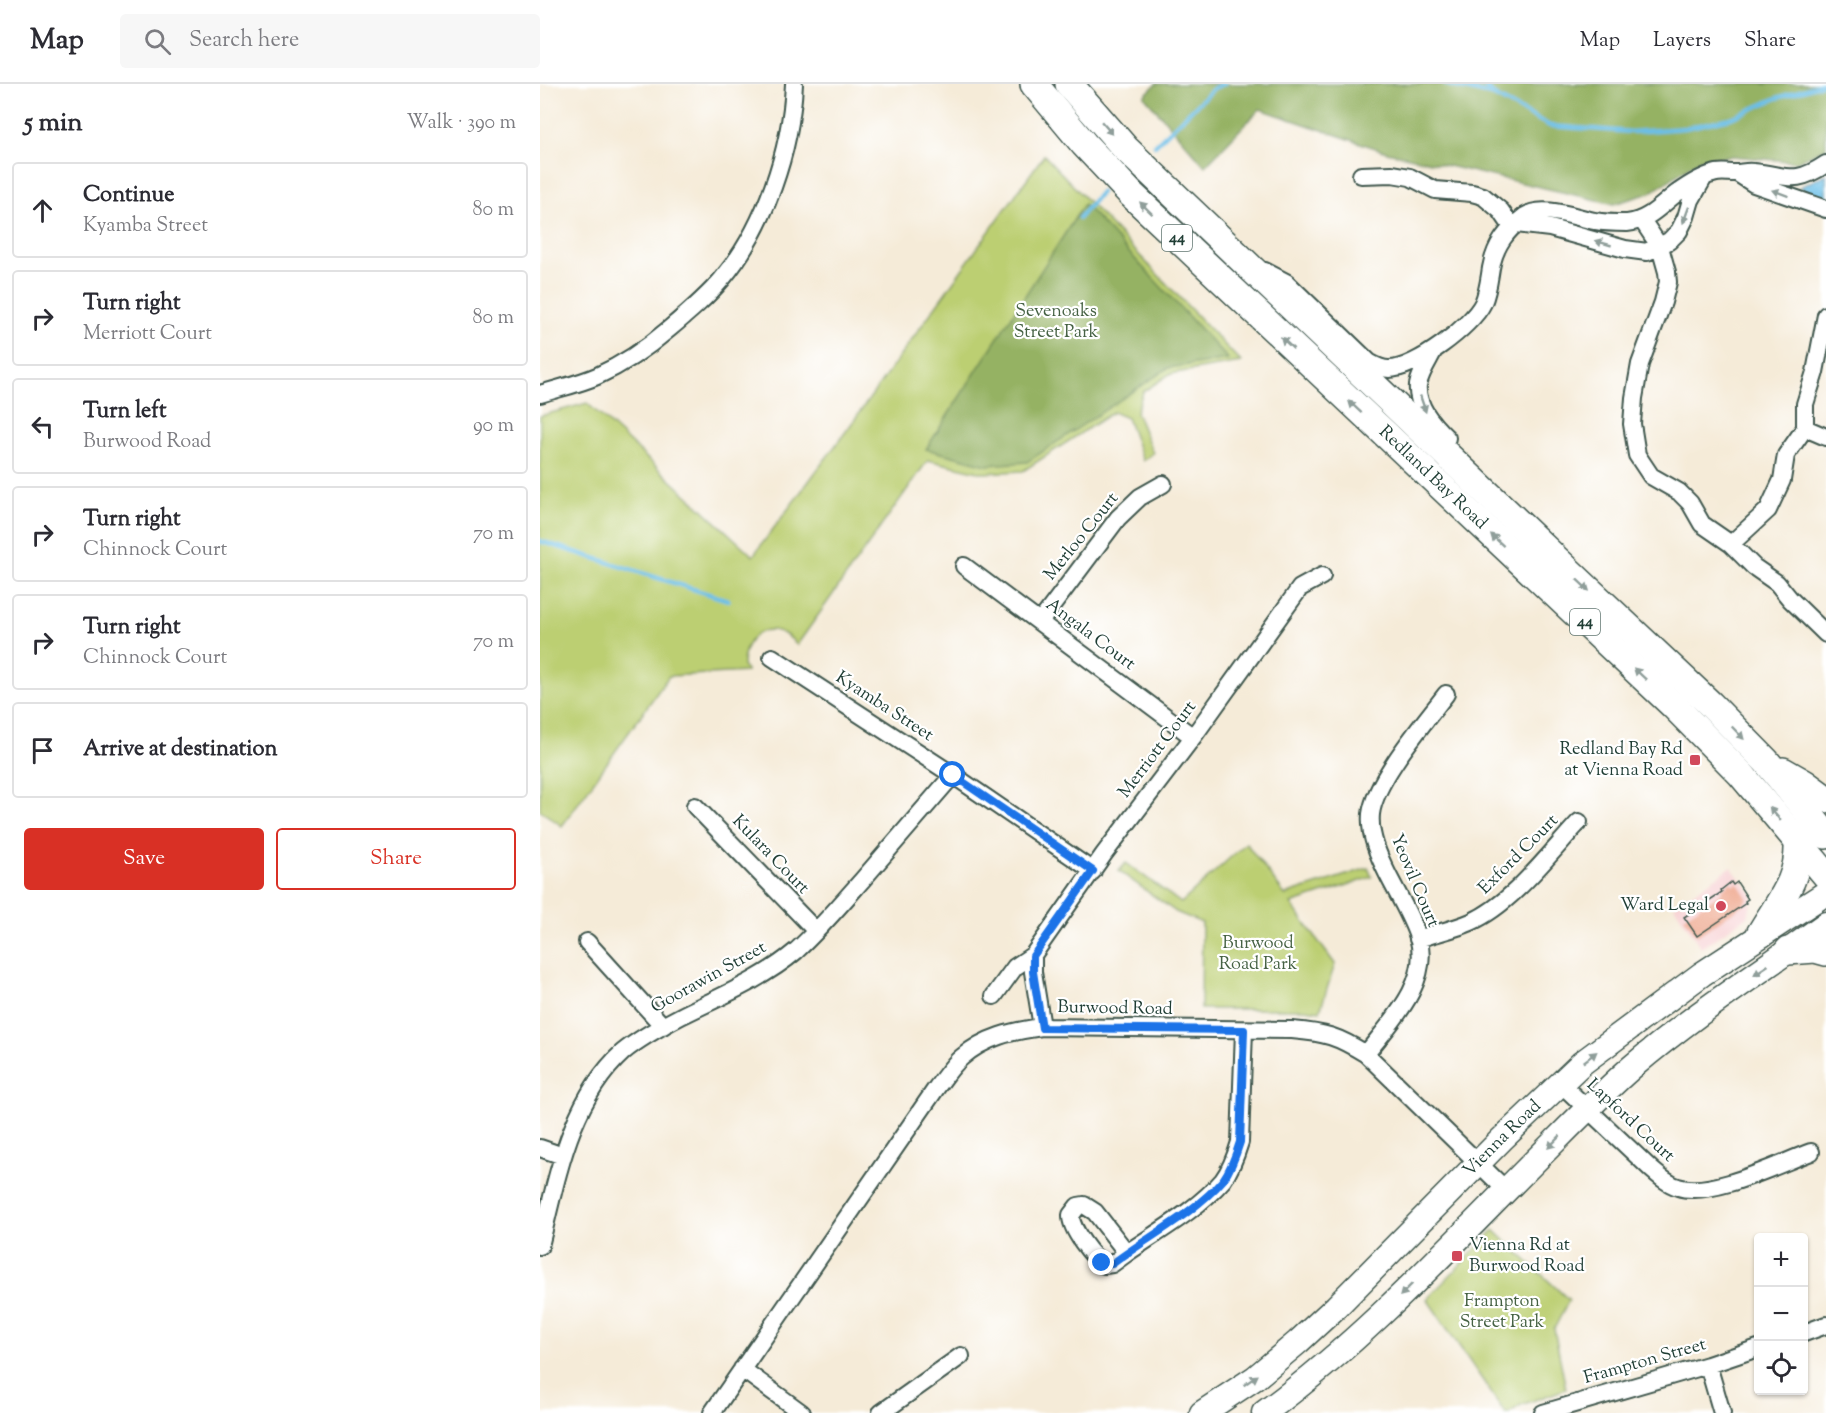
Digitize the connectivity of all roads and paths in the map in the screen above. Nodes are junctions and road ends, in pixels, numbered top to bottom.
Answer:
1 (794, 84) edge
2 (1034, 84) edge
3 (1069, 84) edge
4 (1826, 164) edge
5 (1737, 173) junction
6 (1361, 175) dead end
7 (1704, 177) junction
8 (1826, 209) edge
9 (1641, 220) junction
10 (1514, 226) junction
11 (1660, 247) junction
12 (1238, 256) junction
13 (1826, 315) edge
14 (1434, 350) junction
15 (540, 393) edge
16 (1805, 428) junction
17 (1826, 437) edge
18 (1163, 484) dead end
19 (1731, 544) junction
20 (1556, 560) junction
21 (964, 566) dead end
22 (1322, 576) dead end
23 (1040, 622) junction
24 (1826, 634) edge
25 (772, 657) dead end
26 (1446, 694) dead end
27 (1193, 736) junction
28 (1766, 761) junction
29 (953, 775) junction
30 (1826, 799) edge
31 (695, 806) dead end
32 (1579, 822) dead end
33 (1826, 835) edge
34 (1798, 841) junction
35 (1093, 871) junction
36 (1826, 875) edge
37 (1826, 893) edge
38 (1826, 924) edge
39 (816, 930) junction
40 (1760, 934) junction
41 (1418, 939) junction
42 (587, 942) dead end
43 (1788, 951) junction
44 (1826, 952) edge
45 (1033, 956) junction
46 (994, 996) dead end
47 (663, 1026) junction
48 (1042, 1028) junction
49 (1244, 1030) junction
50 (1366, 1054) junction
51 (1560, 1083) junction
52 (1587, 1109) junction
53 (540, 1148) edge
54 (1811, 1152) dead end
55 (563, 1156) junction
56 (1478, 1163) junction
57 (1506, 1190) junction
58 (540, 1246) edge
59 (1126, 1253) dead end
60 (1826, 1326) edge
61 (1808, 1331) edge
62 (1754, 1349) edge
63 (961, 1356) dead end
64 (1707, 1365) junction
65 (742, 1369) junction
66 (712, 1413) edge
67 (802, 1413) edge
68 (881, 1413) edge
69 (1202, 1413) edge
70 (1264, 1413) edge
71 (1543, 1413) edge
72 (1722, 1413) edge

1 - 15 street
34 -> 2 main road, Redland Bay Road / 44
3 -> 12 main road, Redland Bay Road / 44
4 - 5 street
5 - 7 street
8 -> 5 street
6 - 10 street
7 - 9 street
7 -> 11 street
9 - 10 street
9 - 11 street
11 -> 10 street
10 - 14 street
11 - 19 street
12 - 14 street
12 - 20 main road, Redland Bay Road / 44
13 - 16 street
14 -> 20 street
16 - 17 street
16 - 19 street
18 - 23 street, Merloo Court
19 - 24 street
20 -> 28 main road, Redland Bay Road / 44
21 - 23 street, Angala Court
22 - 27 street, Merriott Court
23 - 27 street, Angala Court
25 - 29 street, Kyamba Street
26 - 41 street, Yeovil Court
27 - 35 street, Merriott Court
28 - 30 main road
28 - 33 main road, Redland Bay Road / 44
29 - 35 street, Kyamba Street
29 - 39 street, Goorawin Street
31 - 39 street, Kulara Court
32 - 41 street, Exford Court
34 - 36 main road, Redland Bay Road / 44
34 - 40 main road
35 - 45 street, Merriott Court
37 - 40 main road, Vienna Road
38 - 43 main road, Vienna Road
39 - 47 street, Goorawin Street
51 -> 40 main road, Vienna Road
41 - 50 street, Yeovil Court
42 - 47 street
43 - 44 main road
43 -> 52 main road, Vienna Road
45 - 46 street, Merriott Court
45 - 48 street
47 - 55 street, Goorawin Street
48 - 49 street, Burwood Road
48 - 65 street, Burwood Road
49 - 50 street, Burwood Road
49 - 59 street
50 - 56 street, Burwood Road
51 - 52 street, Lapford Court
51 - 56 main road, Vienna Road
52 - 54 street, Lapford Court
52 -> 57 main road, Vienna Road
53 - 55 street
55 - 58 street, Goorawin Street
56 - 57 street, Burwood Road
69 -> 56 main road, Vienna Road
57 -> 70 main road, Vienna Road
60 - 61 street
62 - 64 street, Frampton Street
63 - 68 street
64 - 71 street, Frampton Street
64 - 72 street
65 - 66 street, Burwood Road
65 - 67 street

